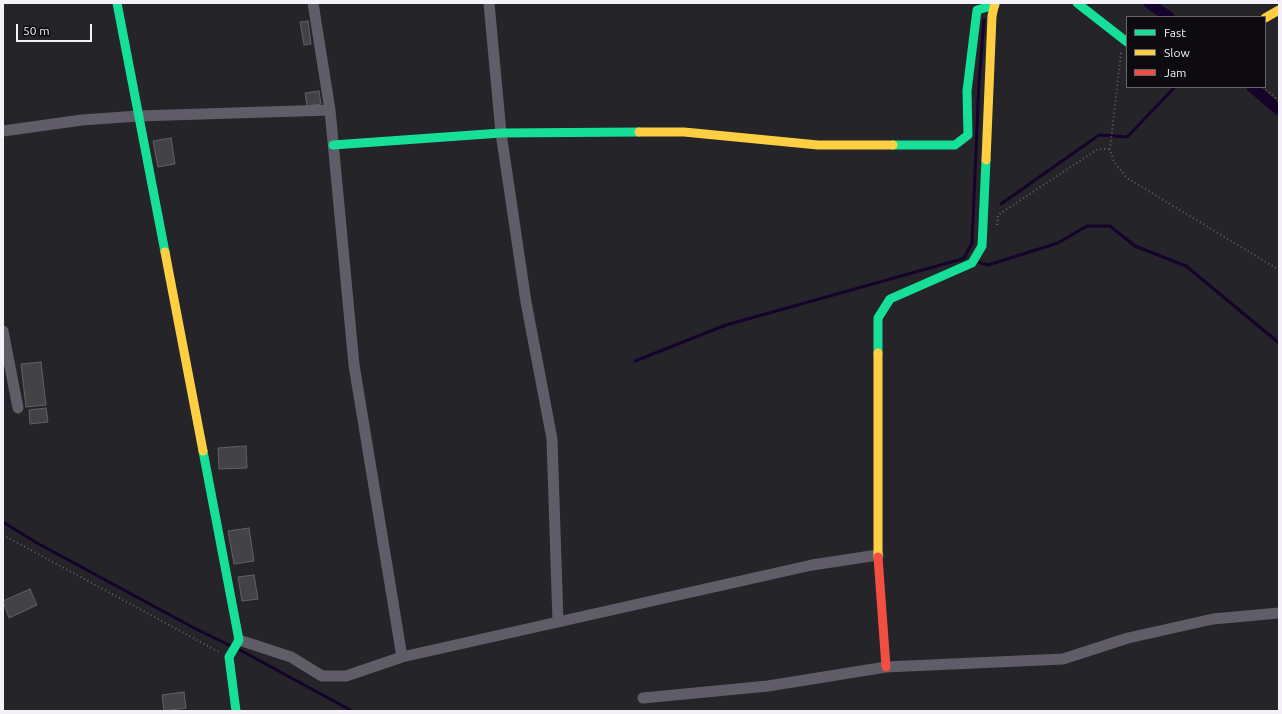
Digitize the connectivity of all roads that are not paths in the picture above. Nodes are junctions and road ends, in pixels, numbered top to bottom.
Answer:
1 (117, 3) edge
2 (313, 3) edge
3 (489, 3) edge
4 (1077, 3) edge
5 (995, 4) edge
6 (1279, 10) edge
7 (1266, 17) edge
8 (1124, 41) edge
9 (330, 110) junction
10 (138, 116) junction
11 (3, 131) edge
12 (501, 133) junction
13 (333, 145) junction
14 (3, 331) edge
15 (18, 408) dead end
16 (878, 555) junction
17 (1279, 613) edge
18 (558, 622) junction
19 (240, 640) junction
20 (402, 657) junction
21 (886, 667) junction
22 (643, 698) dead end
23 (236, 711) edge

1 - 10 street
2 - 9 street
3 - 12 street
4 - 8 street
5 - 12 street
5 - 16 street
6 - 7 street
9 - 10 street
9 - 13 street
10 - 11 street
10 - 19 street
12 - 13 street
12 - 18 street
13 - 20 street
14 - 15 street
16 - 18 street
16 - 21 street
17 - 21 street
18 - 20 street
19 - 20 street
19 - 23 street
21 - 22 street

